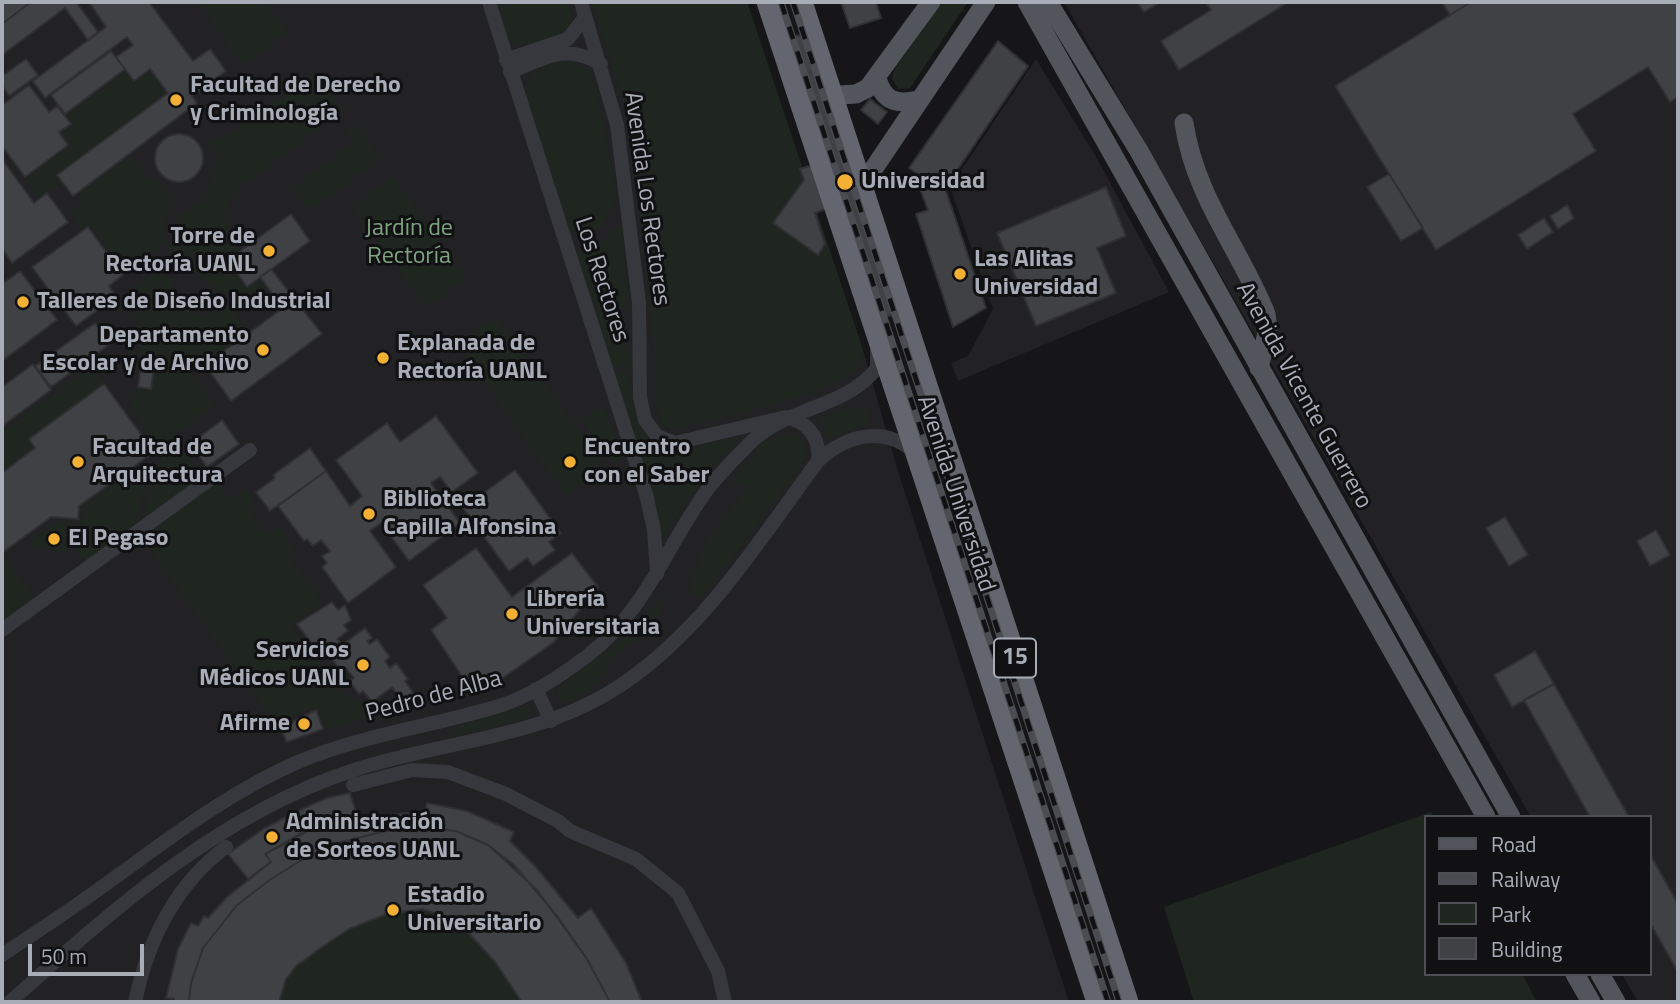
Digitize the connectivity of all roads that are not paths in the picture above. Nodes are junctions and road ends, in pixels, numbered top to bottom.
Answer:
1 (489, 2) edge
2 (581, 2) edge
3 (767, 2) edge
4 (802, 2) edge
5 (931, 2) edge
6 (986, 2) edge
7 (1027, 2) edge
8 (1048, 2) edge
9 (585, 17) junction
10 (601, 64) junction
11 (508, 66) junction
12 (877, 78) junction
13 (840, 95) dead end
14 (918, 100) junction
15 (1184, 123) dead end
16 (868, 177) dead end
17 (870, 322) junction
18 (1259, 368) junction
19 (786, 417) junction
20 (250, 450) dead end
21 (915, 453) junction
22 (818, 461) junction
23 (657, 576) junction
24 (2, 630) edge
25 (536, 689) junction
26 (551, 721) junction
27 (353, 785) dead end
28 (1485, 815) edge
29 (1510, 815) edge
30 (226, 846) dead end
31 (1072, 928) junction
32 (2, 955) edge
33 (1576, 976) edge
34 (1601, 976) edge
35 (10, 1002) edge
36 (135, 1002) edge
37 (725, 1002) edge
38 (1097, 1002) edge
39 (1119, 1002) edge
40 (1128, 1002) edge
41 (1591, 1002) edge
42 (1616, 1002) edge

1 - 11 street, Los Rectores
2 - 9 street, Avenida Los Rectores
3 - 17 highway, Avenida Universidad / 15
4 - 40 highway, Avenida Universidad / 15
5 - 12 main road
6 - 14 main road
7 - 28 main road, Avenida Vicente Guerrero
8 - 18 main road, Avenida Vicente Guerrero
9 - 10 street, Avenida Los Rectores
9 - 11 street
10 - 11 street
10 - 19 street, Avenida Los Rectores
11 - 23 street, Los Rectores
12 - 13 main road
12 - 14 main road
14 - 16 main road
15 - 18 main road
17 - 19 street, Pedro de Alba
17 - 21 highway, Avenida Universidad / 15
18 - 29 main road, Avenida Vicente Guerrero
19 - 22 street
19 - 23 street, Pedro de Alba
20 - 24 street
21 - 22 street, Pedro de Alba
21 - 31 highway, Avenida Universidad / 15
22 - 26 street, Pedro de Alba
23 - 25 street, Pedro de Alba
25 - 26 street
25 - 32 street, Pedro de Alba
26 - 35 street, Pedro de Alba
27 - 37 street
30 - 36 street
31 - 38 highway, Avenida Universidad / 15
31 - 39 highway
33 - 41 main road
34 - 42 main road

